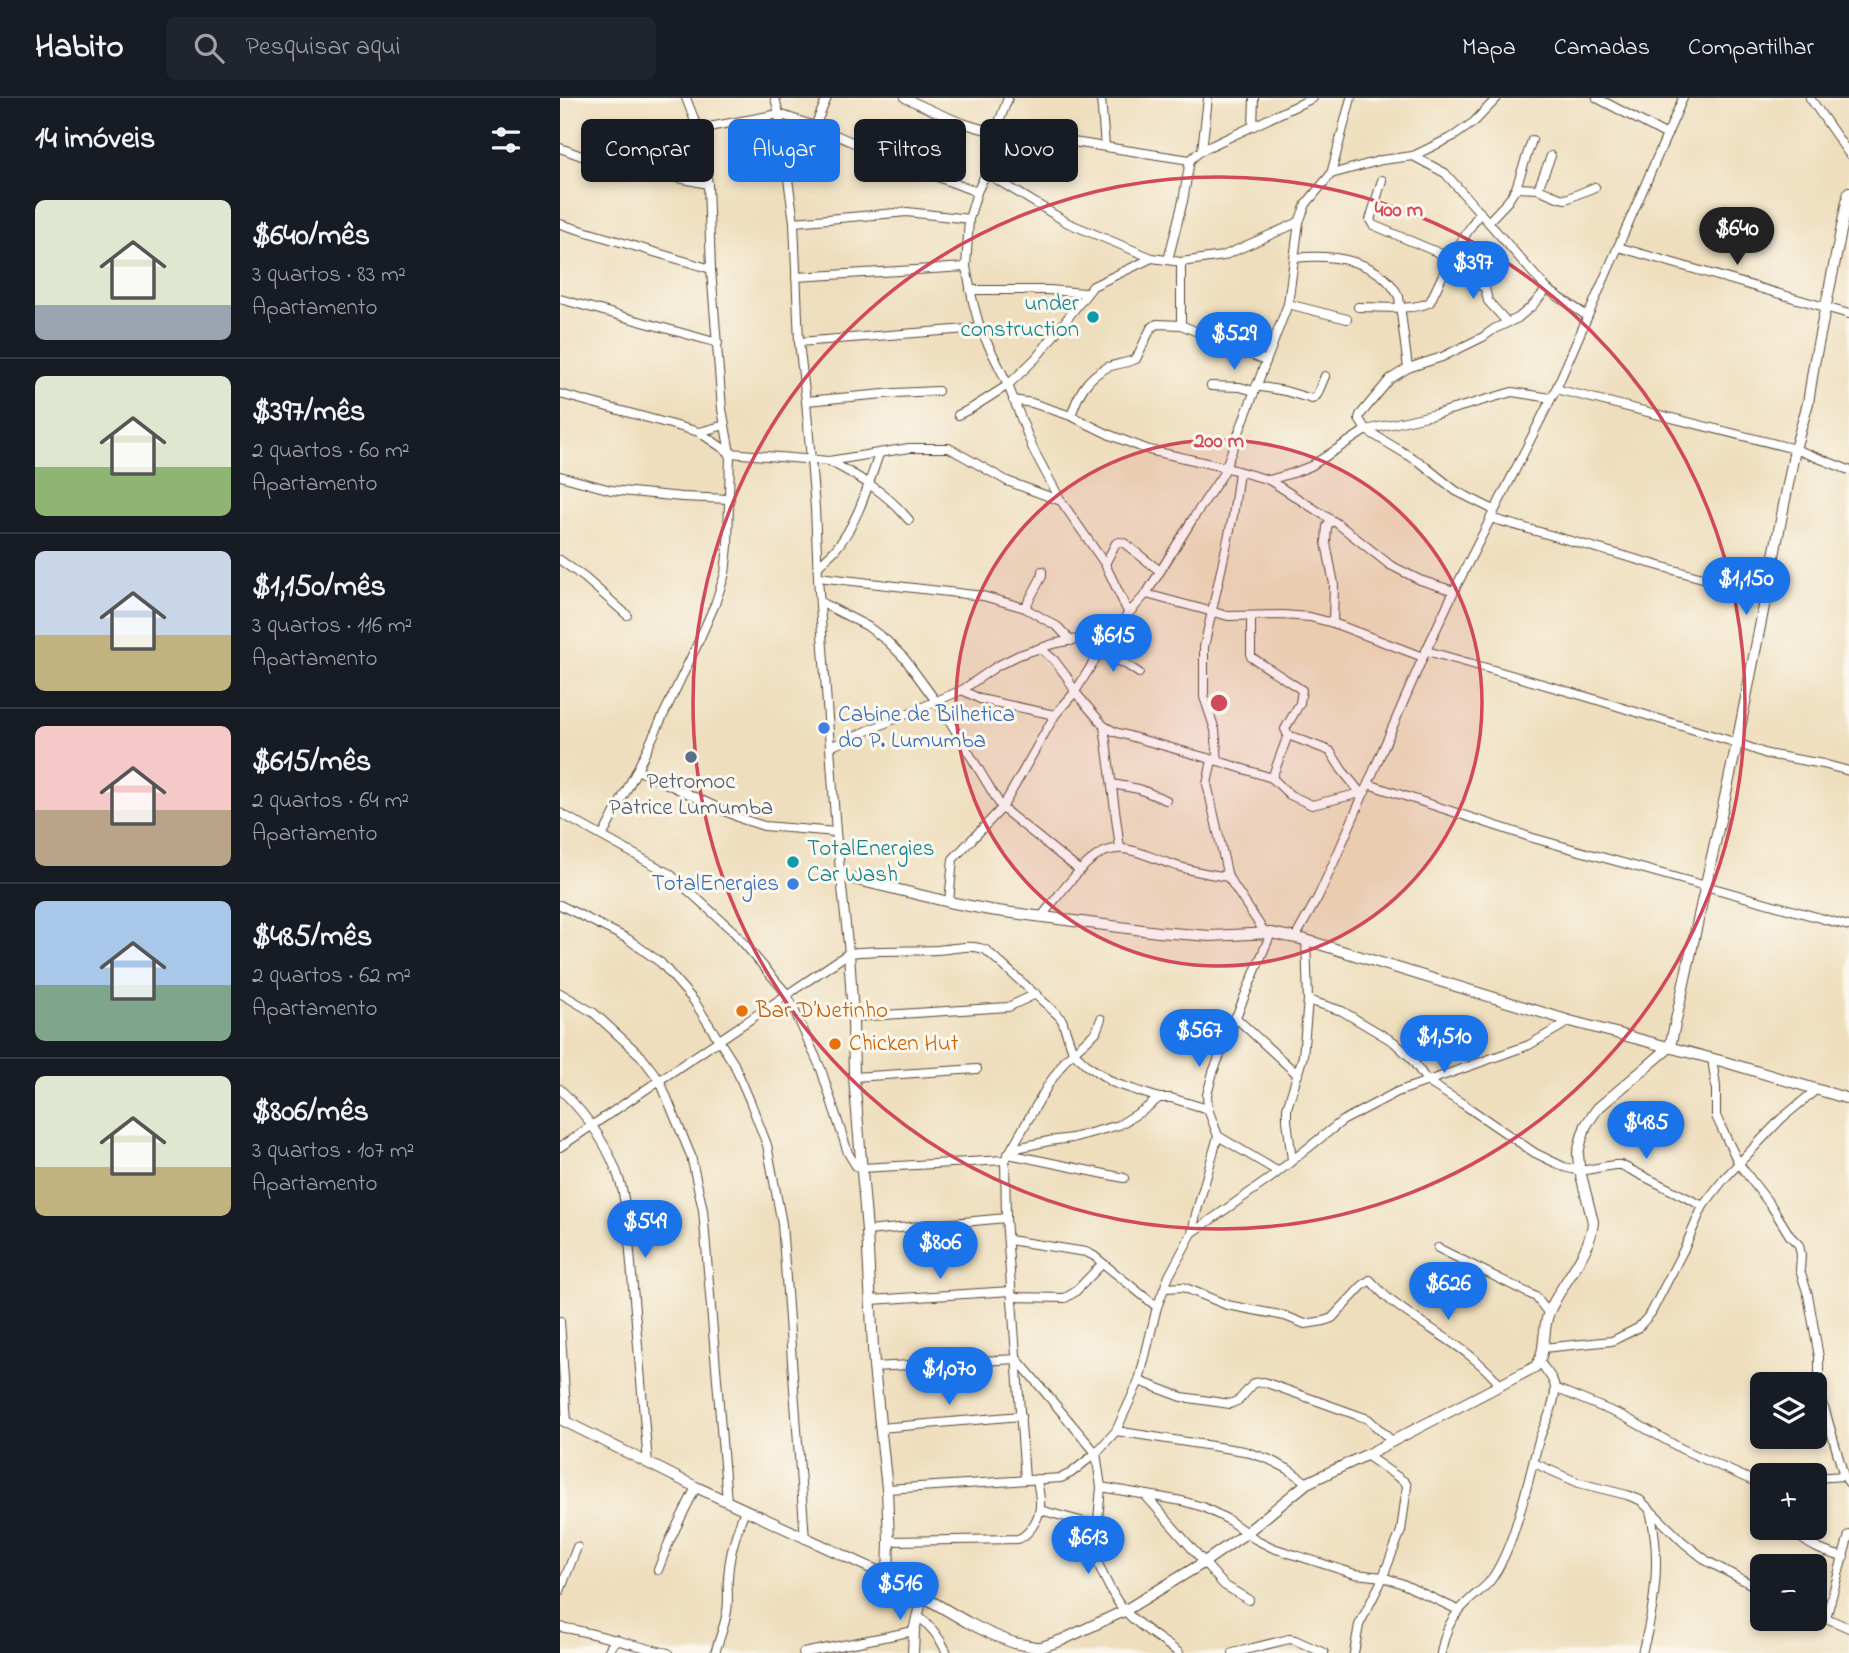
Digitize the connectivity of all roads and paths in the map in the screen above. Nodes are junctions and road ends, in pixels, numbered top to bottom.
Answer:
1 (685, 98) edge
2 (775, 98) edge
3 (827, 98) edge
4 (905, 98) edge
5 (1009, 98) edge
6 (1101, 98) edge
7 (1208, 98) edge
8 (1254, 98) edge
9 (1313, 98) edge
10 (1351, 98) edge
11 (1497, 98) edge
12 (1597, 98) edge
13 (1684, 98) edge
14 (1810, 98) edge
15 (779, 114) junction
16 (694, 119) edge
17 (794, 119) edge
18 (818, 119) edge
19 (1001, 119) edge
20 (714, 126) edge
21 (1253, 126) junction
22 (980, 128) edge
23 (1667, 135) junction
24 (840, 137) edge
25 (1532, 140) dead end
26 (1078, 142) edge
27 (1105, 146) junction
28 (560, 148) edge
29 (1202, 150) junction
30 (1849, 154) edge
31 (1413, 156) junction
32 (1551, 156) dead end
33 (1190, 160) junction
34 (1331, 174) junction
35 (1382, 180) dead end
36 (982, 182) edge
37 (1001, 182) edge
38 (708, 184) joint
39 (1595, 187) dead end
40 (1516, 188) junction
41 (1538, 189) junction
42 (977, 192) junction
43 (1849, 192) edge
44 (1479, 212) junction
45 (969, 219) junction
46 (1489, 221) junction
47 (793, 222) junction
48 (1299, 222) junction
49 (560, 224) edge
50 (1618, 247) junction
51 (1152, 258) junction
52 (1295, 258) junction
53 (1451, 258) junction
54 (1168, 260) junction
55 (1181, 262) junction
56 (966, 267) junction
57 (711, 269) junction
58 (1447, 269) junction
59 (796, 277) junction
60 (1547, 289) junction
61 (970, 290) junction
62 (1085, 293) junction
63 (560, 299) edge
64 (1288, 304) junction
65 (1358, 307) dead end
66 (1400, 307) junction
67 (1825, 308) junction
68 (1849, 314) edge
69 (1587, 316) junction
70 (1347, 319) dead end
71 (1507, 322) junction
72 (1181, 325) junction
73 (980, 328) junction
74 (799, 342) junction
75 (718, 343) junction
76 (1266, 361) junction
77 (1408, 368) junction
78 (1325, 376) dead end
79 (1008, 385) junction
80 (1211, 386) dead end
81 (1255, 388) junction
82 (1556, 389) junction
83 (938, 391) dead end
84 (560, 394) edge
85 (1551, 398) junction
86 (1013, 400) junction
87 (806, 401) junction
88 (958, 415) dead end
89 (1071, 416) junction
90 (725, 425) junction
91 (1366, 430) junction
92 (699, 432) junction
93 (1795, 449) junction
94 (730, 453) junction
95 (879, 454) junction
96 (811, 460) junction
97 (829, 461) junction
98 (1224, 467) junction
99 (1849, 470) edge
100 (1239, 472) junction
101 (560, 476) edge
102 (1269, 480) junction
103 (869, 483) junction
104 (730, 499) junction
105 (1061, 501) junction
106 (1492, 514) junction
107 (909, 520) dead end
108 (1332, 521) junction
109 (560, 560) edge
110 (1105, 564) junction
111 (818, 566) junction
112 (1042, 571) dead end
113 (1160, 571) junction
114 (818, 577) junction
115 (1454, 592) junction
116 (1146, 594) junction
117 (1766, 596) junction
118 (820, 602) junction
119 (1025, 608) junction
120 (1128, 612) junction
121 (1211, 612) junction
122 (627, 615) dead end
123 (1251, 616) junction
124 (1333, 623) junction
125 (1112, 632) junction
126 (1071, 641) junction
127 (1040, 648) junction
128 (1101, 652) junction
129 (1425, 654) junction
130 (1139, 673) dead end
131 (962, 690) junction
132 (1074, 692) junction
133 (936, 701) junction
134 (1055, 715) junction
135 (1104, 726) junction
136 (1288, 735) junction
137 (1737, 743) junction
138 (830, 747) junction
139 (1215, 760) junction
140 (637, 770) junction
141 (1849, 771) edge
142 (1272, 778) junction
143 (1112, 784) junction
144 (1365, 789) junction
145 (1166, 800) dead end
146 (1002, 808) junction
147 (560, 813) edge
148 (836, 832) junction
149 (603, 835) junction
150 (1120, 848) junction
151 (1079, 870) junction
152 (841, 876) junction
153 (1228, 877) junction
154 (1707, 886) junction
155 (949, 902) junction
156 (560, 905) edge
157 (1041, 917) junction
158 (1849, 926) edge
159 (1268, 933) junction
160 (1301, 939) junction
161 (849, 953) junction
162 (560, 993) edge
163 (787, 994) junction
164 (1036, 994) junction
165 (1308, 1000) junction
166 (853, 1017) junction
167 (1235, 1017) junction
168 (1101, 1019) dead end
169 (1570, 1021) junction
170 (718, 1040) junction
171 (1670, 1048) junction
172 (1073, 1052) junction
173 (1712, 1058) junction
174 (977, 1069) dead end
175 (1298, 1075) junction
176 (854, 1077) junction
177 (660, 1081) junction
178 (1428, 1082) junction
179 (560, 1089) edge
180 (1816, 1089) junction
181 (1159, 1098) junction
182 (1849, 1099) edge
183 (1208, 1110) junction
184 (593, 1124) junction
185 (1218, 1136) junction
186 (560, 1147) edge
187 (1008, 1155) junction
188 (1292, 1160) junction
189 (1739, 1164) junction
190 (862, 1168) junction
191 (1277, 1171) junction
192 (1580, 1171) junction
193 (1124, 1178) dead end
194 (1703, 1206) junction
195 (1006, 1218) junction
196 (867, 1231) junction
197 (1192, 1233) junction
198 (1009, 1240) junction
199 (1438, 1248) dead end
200 (1102, 1264) junction
201 (1165, 1288) junction
202 (1011, 1294) junction
203 (871, 1300) junction
204 (1157, 1307) junction
205 (1549, 1314) junction
206 (560, 1321) edge
207 (1542, 1348) junction
208 (1017, 1359) junction
209 (1540, 1362) junction
210 (874, 1367) junction
211 (1139, 1381) junction
212 (1501, 1386) junction
213 (1555, 1388) junction
214 (1021, 1416) junction
215 (563, 1420) edge
216 (880, 1428) junction
217 (1116, 1431) junction
218 (1393, 1441) junction
219 (1096, 1453) junction
220 (1366, 1455) junction
221 (1534, 1462) junction
222 (648, 1463) junction
223 (1025, 1479) junction
224 (1037, 1479) junction
225 (1750, 1479) edge
226 (1827, 1479) edge
227 (1847, 1480) edge
228 (1307, 1483) junction
229 (1101, 1487) junction
230 (696, 1488) junction
231 (887, 1489) junction
232 (1146, 1496) junction
233 (727, 1501) junction
234 (745, 1510) junction
235 (1040, 1510) junction
236 (1650, 1511) junction
237 (1097, 1523) junction
238 (1246, 1533) junction
239 (1849, 1535) edge
240 (805, 1539) junction
241 (1803, 1540) edge
242 (889, 1541) junction
243 (577, 1547) dead end
244 (1844, 1557) junction
245 (1203, 1563) junction
246 (658, 1570) dead end
247 (888, 1576) junction
248 (1383, 1577) junction
249 (1750, 1584) edge
250 (560, 1591) edge
251 (922, 1597) junction
252 (1249, 1600) dead end
253 (1458, 1610) junction
254 (1124, 1611) junction
255 (917, 1615) junction
256 (1827, 1615) edge
257 (1827, 1618) edge
258 (560, 1625) edge
259 (1849, 1628) edge
260 (914, 1631) junction
261 (615, 1639) junction
262 (1043, 1650) edge
263 (816, 1651) edge
264 (607, 1653) edge
265 (668, 1653) edge
266 (715, 1653) edge
267 (803, 1653) edge
268 (914, 1653) edge
269 (947, 1653) edge
270 (1179, 1653) edge
271 (1233, 1653) edge
272 (1324, 1653) edge
273 (1354, 1653) edge
274 (1441, 1653) edge
275 (1642, 1653) edge

1 - 16 street
2 - 15 street
3 - 18 street
4 - 22 street
5 - 19 street
6 - 27 street
7 - 29 street
8 - 21 street
9 - 21 street
10 - 34 street
11 - 31 street
12 - 23 street
13 - 23 street
14 - 30 street
15 - 17 street
15 - 20 street
15 - 47 street
21 - 29 street
23 - 50 street
24 - 42 street
25 - 40 street
26 - 27 street
27 - 33 street
28 - 38 street
29 - 33 street
31 - 34 street
31 - 44 street
32 - 41 street
33 - 54 street
34 - 48 street
35 - 53 street
36 - 42 street
37 - 51 street
38 - 57 street
39 - 41 street
40 - 41 street
40 - 46 street
42 - 45 street
43 - 67 street
44 - 46 street
44 - 53 street
45 - 47 street
45 - 56 street
46 - 60 street
47 - 59 street
48 - 52 street
48 - 55 street
49 - 57 street
50 - 67 street
50 - 69 street
51 - 54 street
51 - 62 street
52 - 64 street
52 - 66 street
53 - 58 street
54 - 55 street
55 - 72 street
56 - 59 street
56 - 61 street
57 - 75 street
58 - 66 street
58 - 71 street
59 - 74 street
60 - 69 street
60 - 71 street
61 - 62 street
61 - 73 street
62 - 79 street
63 - 75 street
64 - 70 street
64 - 76 street
65 - 66 street
66 - 77 street
67 - 68 street
67 - 93 street
69 - 82 street
71 - 77 street
72 - 76 street
72 - 89 street
73 - 74 street
73 - 79 street
74 - 87 street
75 - 90 street
76 - 81 street
77 - 91 street
78 - 81 street
79 - 86 street
79 - 88 street
80 - 81 street
81 - 98 street
82 - 85 street
82 - 93 street
83 - 87 street
84 - 92 street
85 - 91 street
85 - 106 street
86 - 89 street
86 - 105 street
87 - 96 street
89 - 98 street
90 - 92 street
90 - 94 street
91 - 102 street
91 - 106 street
92 - 94 street
93 - 99 street
93 - 117 street
94 - 96 street
94 - 104 street
95 - 97 street
95 - 103 street
95 - 105 street
96 - 97 street
96 - 111 street
97 - 103 street
98 - 100 street
98 - 113 street
100 - 102 street
100 - 121 street
101 - 104 street
102 - 108 street
103 - 107 street
103 - 111 street
104 - 140 street
105 - 110 street
106 - 115 street
106 - 117 street
108 - 115 street
108 - 124 street
109 - 122 street
110 - 113 street
110 - 120 street
111 - 114 street
112 - 119 street
113 - 116 street
114 - 118 street
114 - 119 street
115 - 129 street
116 - 120 street
116 - 121 street
117 - 137 street
118 - 133 street
118 - 138 street
119 - 126 street
120 - 125 street
121 - 123 street
121 - 139 street
123 - 124 street
123 - 136 street
124 - 129 street
125 - 126 street
125 - 128 street
126 - 127 street
127 - 131 street
127 - 132 street
128 - 130 street
128 - 132 street
129 - 137 street
129 - 144 street
131 - 133 street
131 - 134 street
132 - 134 street
132 - 135 street
133 - 138 street
133 - 146 street
134 - 146 street
135 - 139 street
135 - 143 street
136 - 142 street
136 - 144 street
137 - 141 street
137 - 154 street
138 - 148 street
139 - 142 street
139 - 153 street
140 - 148 street
140 - 149 street
142 - 144 street
143 - 145 street
143 - 150 street
144 - 154 street
144 - 160 street
146 - 151 street
146 - 155 street
147 - 149 street
148 - 152 street
149 - 163 street
150 - 151 street
150 - 153 street
151 - 157 street
152 - 155 street
152 - 161 street
153 - 159 street
154 - 158 street
154 - 171 street
155 - 157 street
156 - 170 street
157 - 159 street
159 - 160 street
159 - 167 street
160 - 165 street
160 - 169 street
161 - 163 street
161 - 164 street
161 - 166 street
162 - 177 street
163 - 170 street
163 - 190 street
164 - 166 street
164 - 172 street
165 - 175 street
165 - 178 street
166 - 176 street
167 - 175 street
167 - 183 street
168 - 172 street
169 - 171 street
169 - 178 street
170 - 177 street
170 - 240 street
171 - 173 street
171 - 192 street
172 - 181 street
172 - 187 street
173 - 180 street
173 - 189 street
174 - 176 street
175 - 188 street
176 - 190 street
177 - 184 street
177 - 233 street
178 - 188 street
178 - 192 street
179 - 184 street
180 - 182 street
180 - 189 street
181 - 183 street
181 - 187 street
183 - 185 street
184 - 186 street
184 - 222 street
185 - 191 street
185 - 197 street
187 - 190 street
187 - 193 street
187 - 195 street
188 - 191 street
189 - 194 street
189 - 227 street
190 - 196 street
191 - 197 street
192 - 194 street
192 - 205 street
194 - 207 street
195 - 196 street
195 - 198 street
196 - 203 street
197 - 201 street
198 - 200 street
198 - 202 street
199 - 205 street
200 - 202 street
200 - 204 street
201 - 204 street
201 - 212 street
202 - 203 street
202 - 208 street
203 - 210 street
204 - 211 street
205 - 207 street
206 - 215 street
207 - 209 street
208 - 210 street
208 - 214 street
208 - 219 street
209 - 212 street
209 - 213 street
210 - 216 street
211 - 217 street
211 - 218 street
212 - 218 street
213 - 221 street
213 - 225 street
214 - 216 street
214 - 223 street
215 - 222 street
216 - 231 street
217 - 219 street
217 - 228 street
218 - 220 street
219 - 224 street
219 - 229 street
220 - 228 street
220 - 248 street
221 - 236 street
221 - 253 street
222 - 230 street
223 - 224 street
223 - 231 street
224 - 235 street
226 - 227 street
228 - 238 street
229 - 232 street
229 - 237 street
230 - 233 street
230 - 246 street
231 - 242 street
232 - 238 street
232 - 245 street
233 - 234 street
234 - 240 street
234 - 266 street
235 - 237 street
235 - 242 street
236 - 249 street
236 - 275 street
237 - 254 street
238 - 245 street
238 - 248 street
239 - 244 street
240 - 247 street
241 - 244 street
242 - 247 street
243 - 250 street
244 - 256 street
245 - 252 street
245 - 254 street
247 - 251 street
248 - 253 street
248 - 273 street
251 - 255 street
251 - 262 street
253 - 274 street
254 - 262 street
254 - 270 street
255 - 260 street
255 - 269 street
257 - 259 street
258 - 261 street
260 - 263 street
260 - 268 street
261 - 264 street
261 - 265 street
263 - 267 street
271 - 272 street

